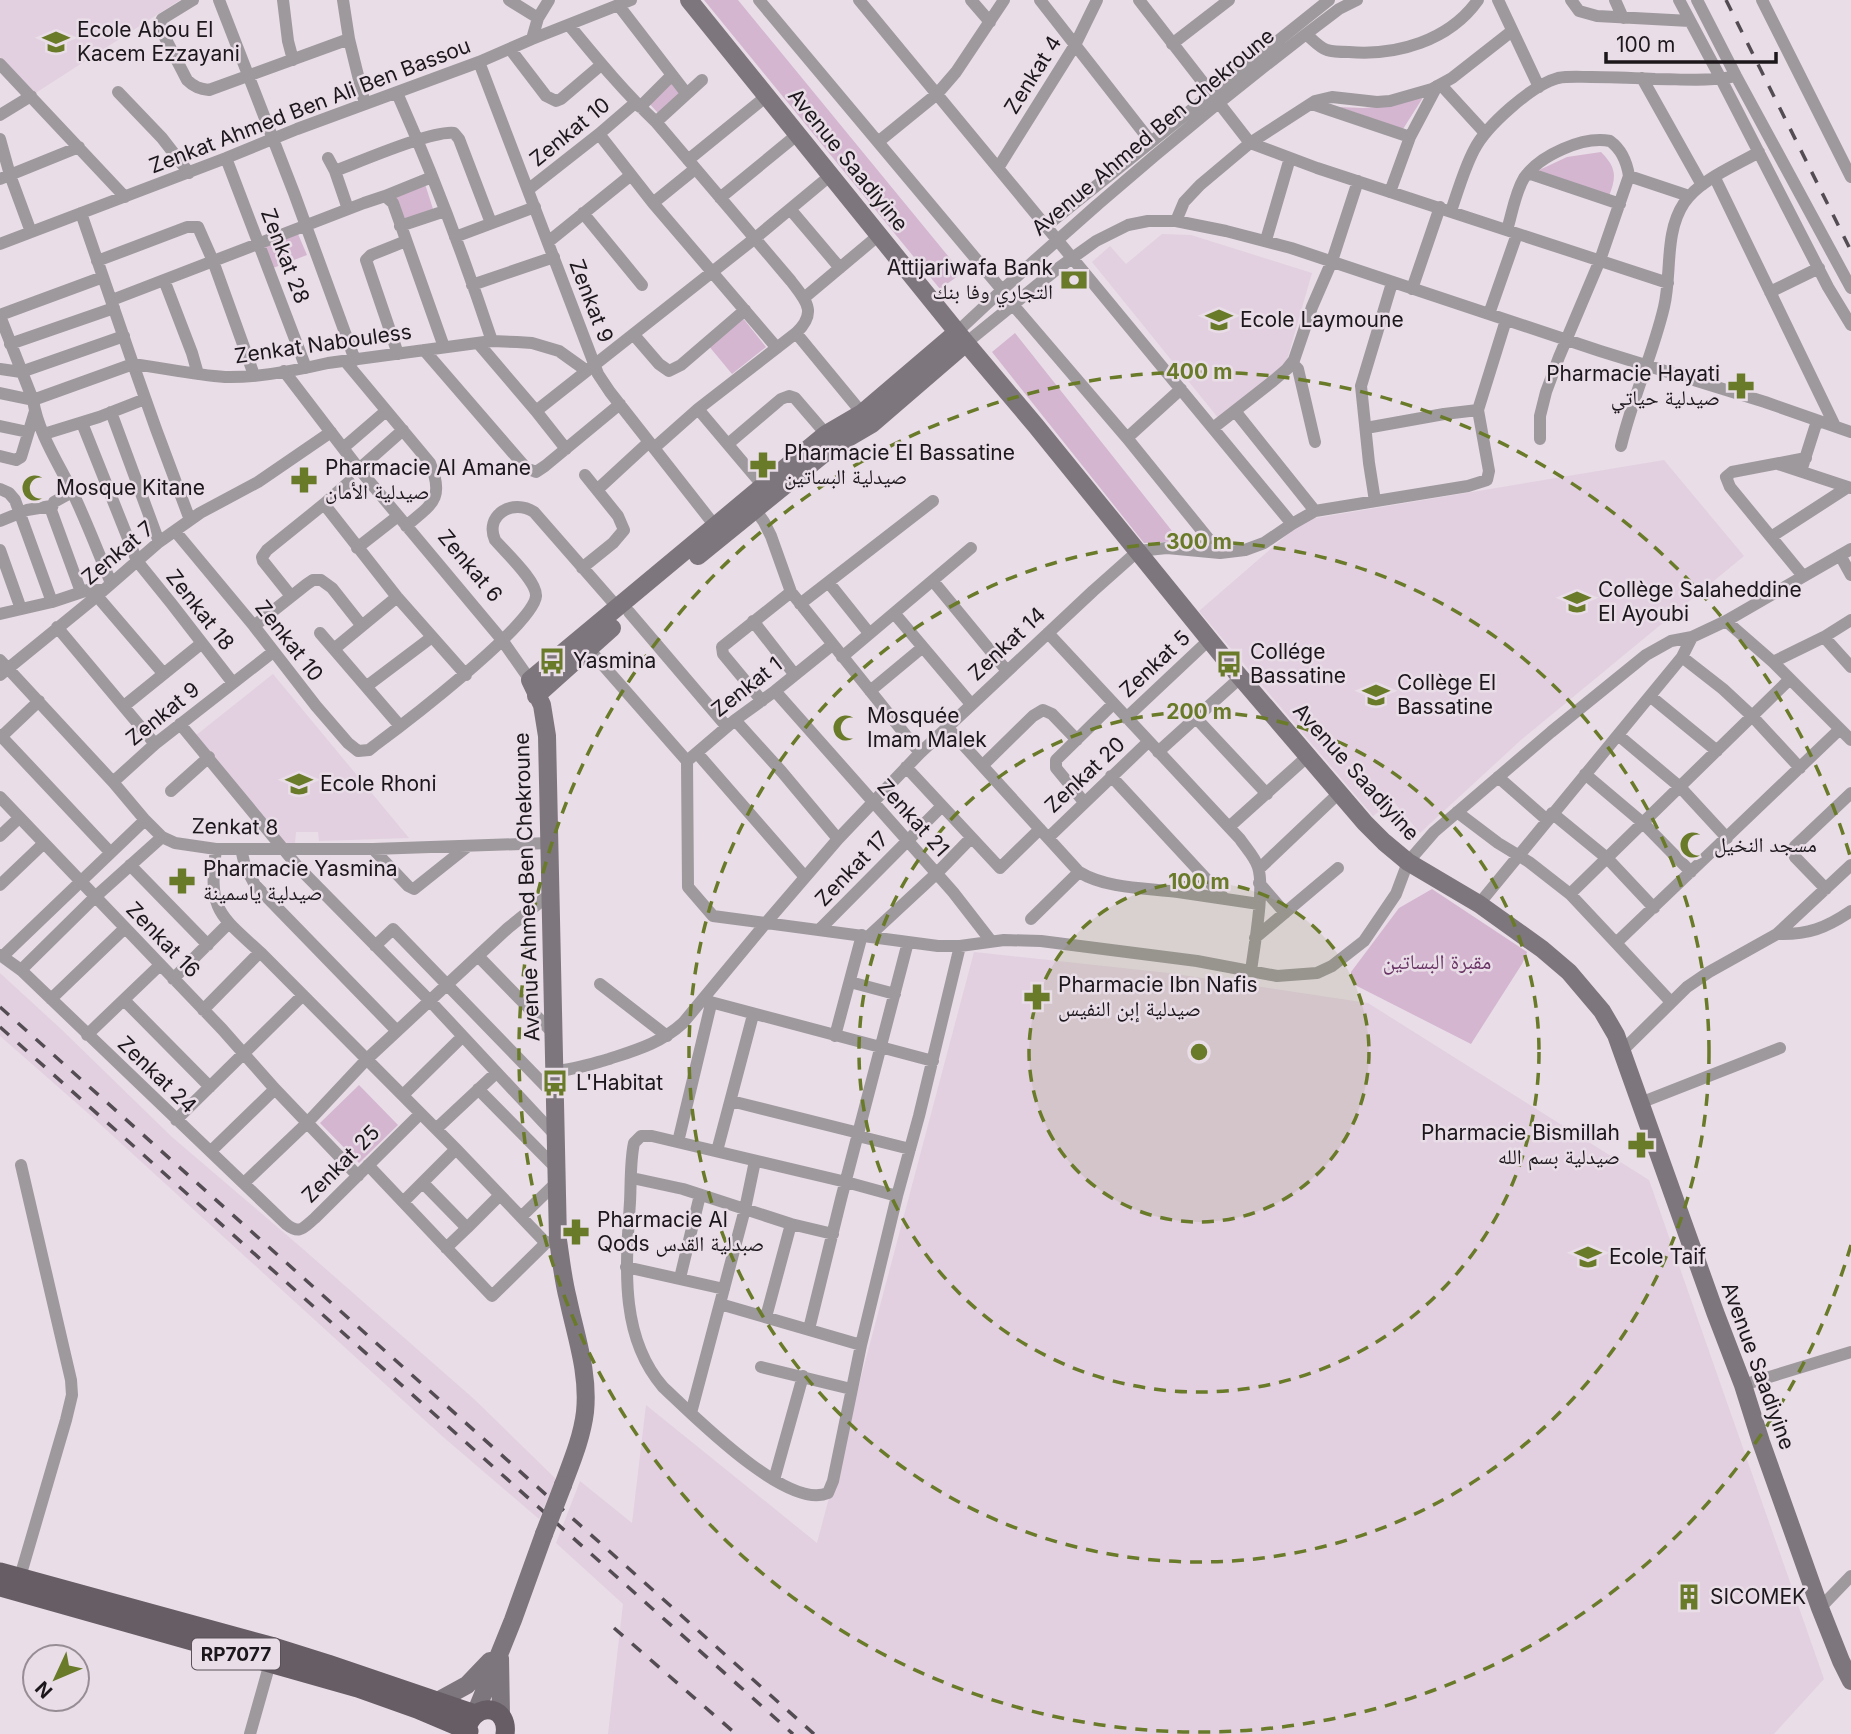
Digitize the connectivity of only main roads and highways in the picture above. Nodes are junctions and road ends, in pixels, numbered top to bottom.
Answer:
1 (689, 0) edge
2 (961, 337) junction
3 (751, 505) junction
4 (623, 610) junction
5 (533, 688) junction
6 (0, 1572) edge
7 (0, 1587) edge
8 (500, 1651) junction
9 (1851, 1681) edge
10 (436, 1702) junction
11 (471, 1727) edge
12 (507, 1728) edge

1 - 2 main road, Avenue Saadiyine
2 - 3 main road, Avenue Ahmed Ben Chekroune
2 - 3 main road, Avenue Ahmed Ben Chekroune
2 - 9 main road, Avenue Saadiyine
3 - 4 main road, Avenue Ahmed Ben Chekroune
4 - 5 main road, Avenue Ahmed Ben Chekroune
4 - 5 main road, Avenue Ahmed Ben Chekroune
5 - 8 main road, Avenue Ahmed Ben Chekroune, bridge
6 - 10 main road, RP7077
7 - 11 main road, RP7077
8 - 10 main road
8 - 11 main road, Avenue Ahmed Ben Chekroune
8 - 12 main road, Avenue Ahmed Ben Chekroune
10 - 11 main road, RP7077
11 - 12 main road, RP7077

